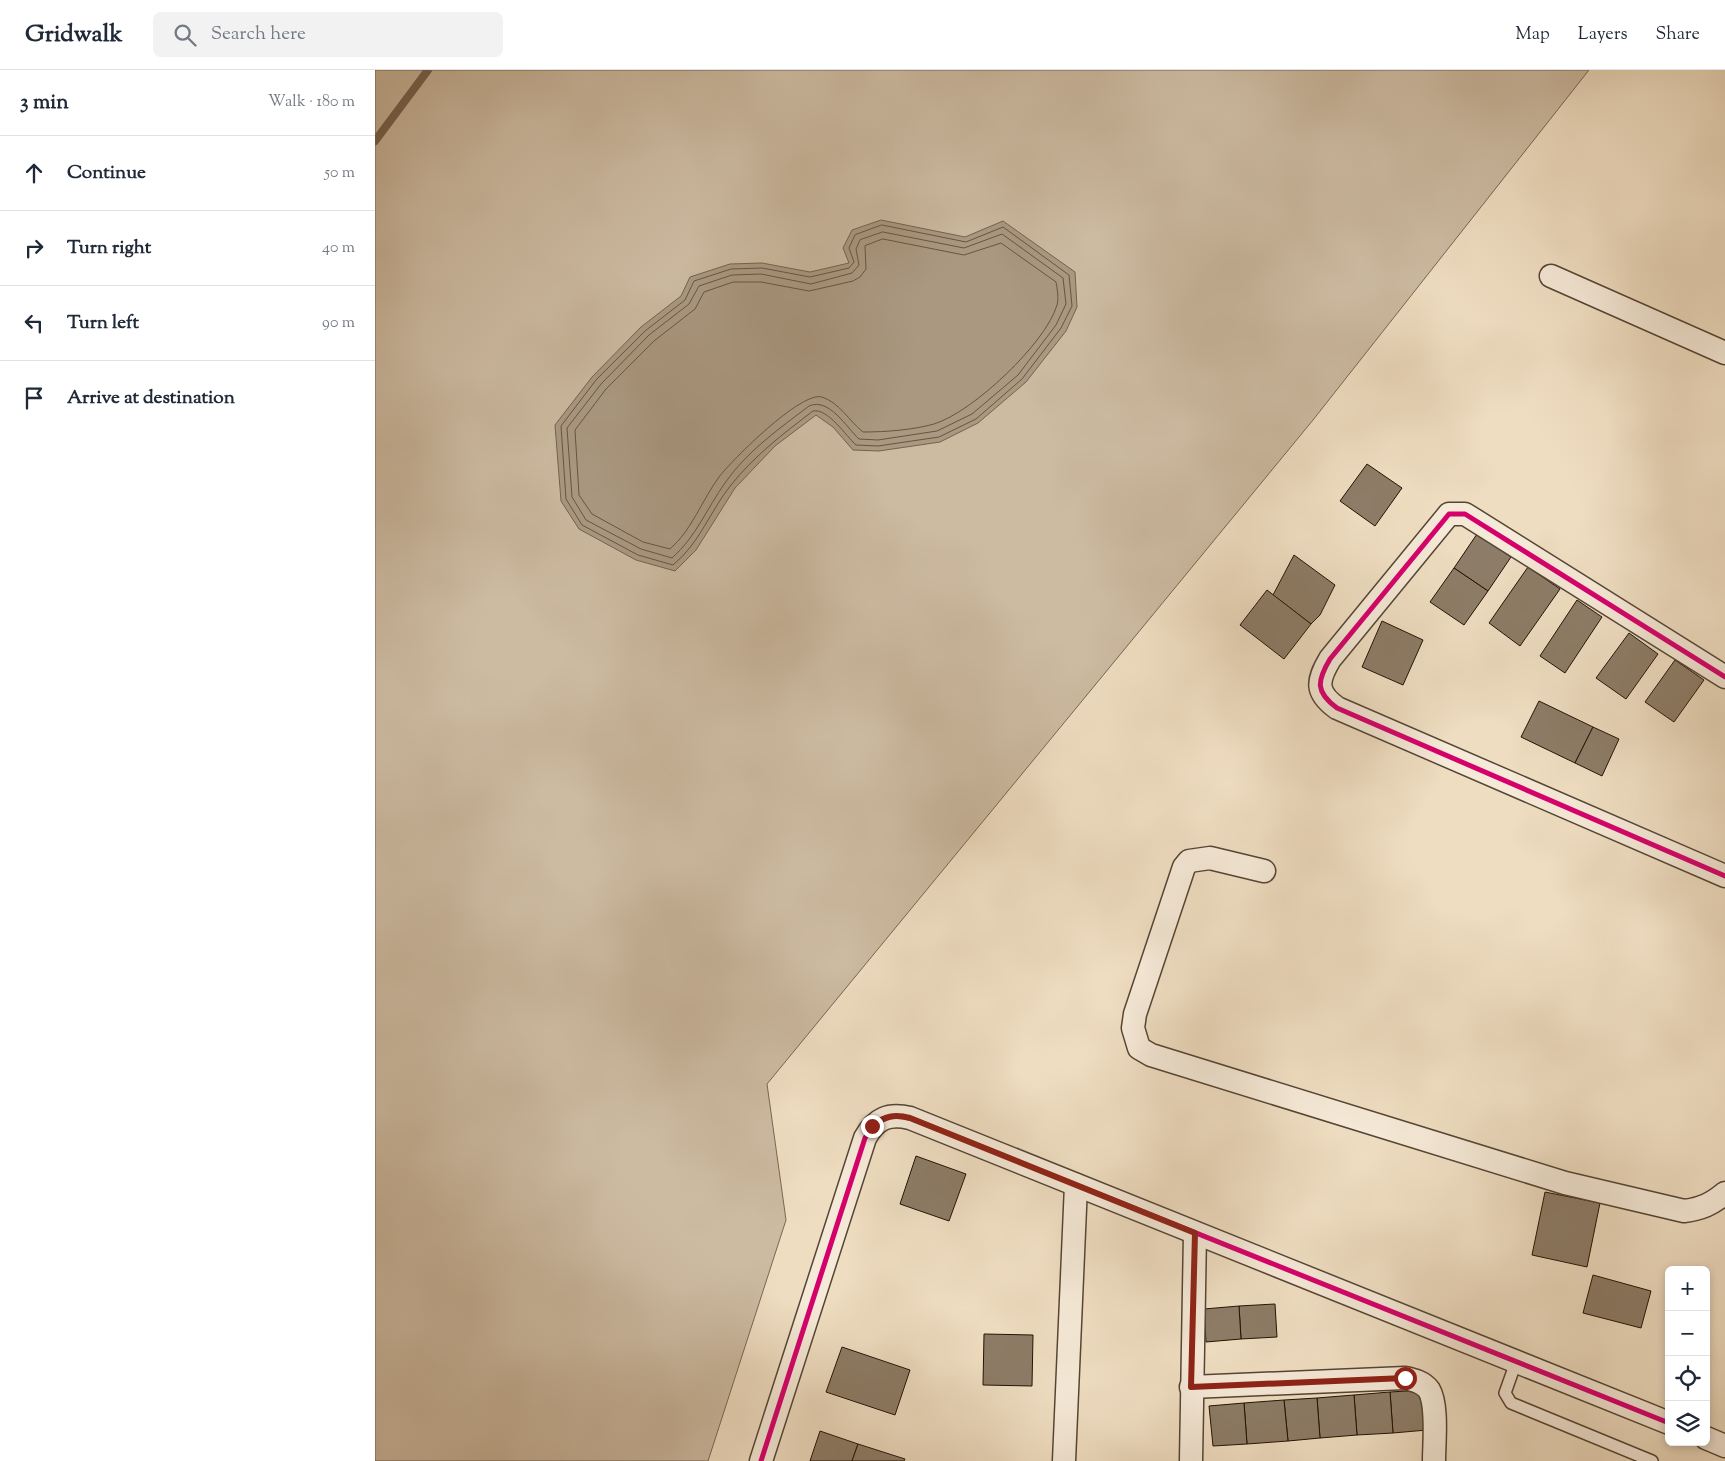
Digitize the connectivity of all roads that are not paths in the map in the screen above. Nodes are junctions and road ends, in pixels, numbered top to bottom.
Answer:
1 (1551, 276) dead end
2 (1725, 353) edge
3 (1725, 677) edge
4 (1264, 871) dead end
5 (1725, 876) edge
6 (1077, 1185) junction
7 (1725, 1193) edge
8 (1195, 1233) junction
9 (1516, 1362) junction
10 (1191, 1387) junction
11 (1665, 1421) edge
12 (1710, 1440) edge
13 (1725, 1446) edge
14 (761, 1461) edge
15 (1064, 1461) edge
16 (1191, 1461) edge
17 (1434, 1461) edge
18 (1651, 1461) edge

1 - 2 street
3 - 5 street
4 - 7 street
6 - 8 street
6 - 14 street
6 - 15 street
8 - 9 street
8 - 10 street
9 - 11 street
9 - 18 lane
10 - 16 street
10 - 17 street
12 - 13 street

